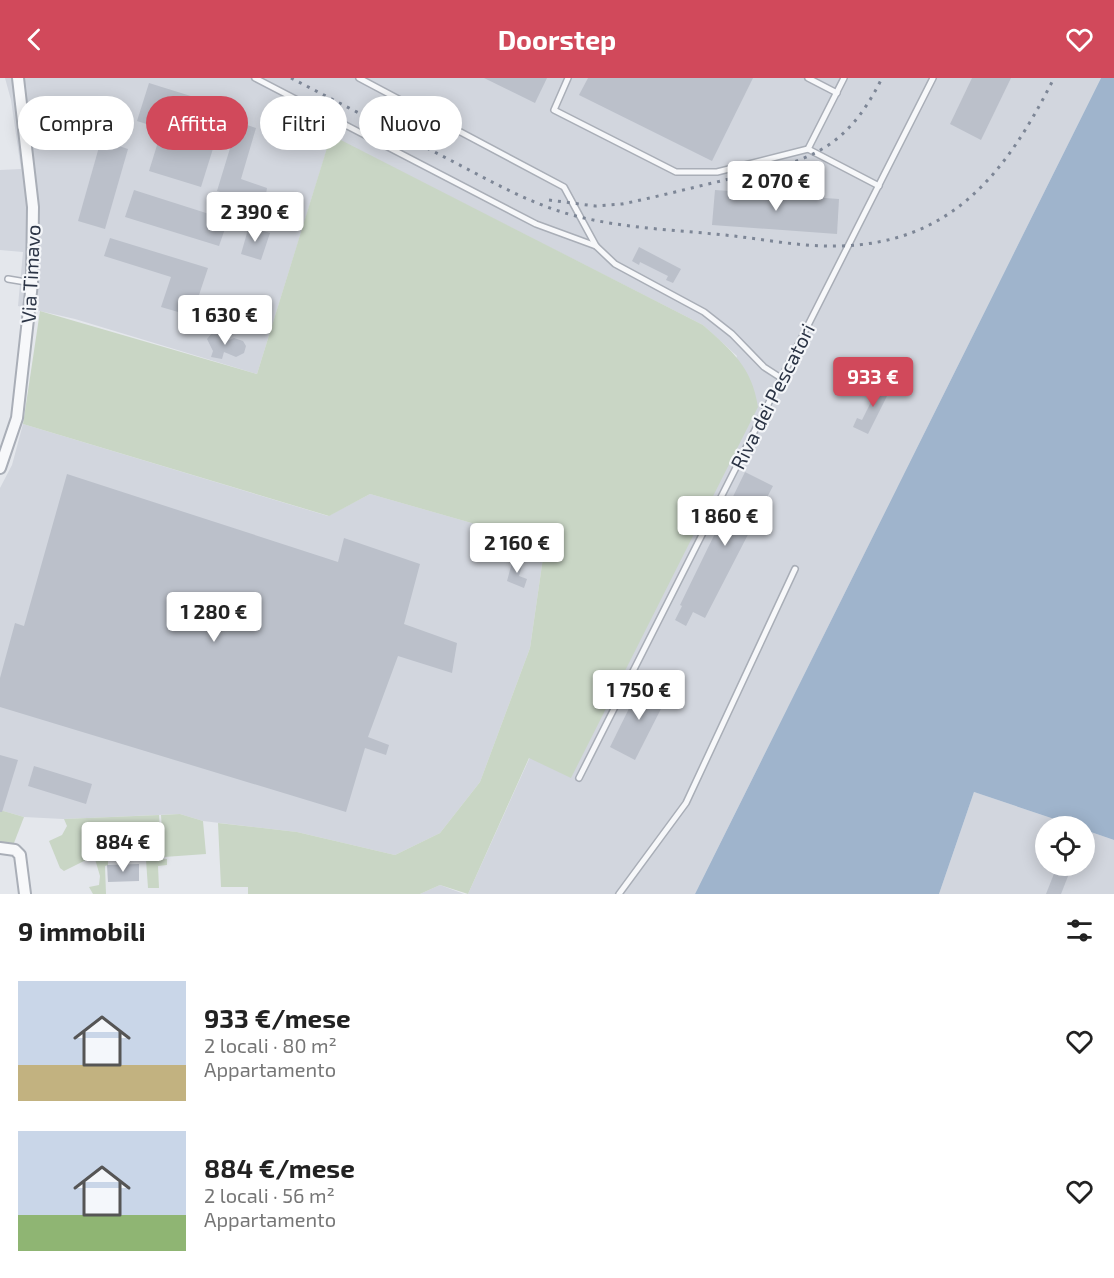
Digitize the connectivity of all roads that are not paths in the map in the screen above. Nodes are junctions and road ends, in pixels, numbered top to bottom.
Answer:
1 (255, 78) edge
2 (359, 78) edge
3 (568, 78) edge
4 (808, 78) edge
5 (844, 78) edge
6 (933, 78) edge
7 (20, 79) edge
8 (837, 93) junction
9 (808, 149) junction
10 (879, 186) junction
11 (596, 246) junction
12 (8, 279) dead end
13 (33, 283) junction
14 (781, 378) junction
15 (0, 468) edge
16 (795, 569) dead end
17 (579, 778) dead end
18 (0, 848) edge
19 (25, 894) edge
20 (619, 894) edge

1 - 11 lane
2 - 11 lane
3 - 9 lane
4 - 8 lane
5 - 8 lane
6 - 10 lane, Riva dei Pescatori
7 - 13 street, Via Timavo
8 - 9 lane
9 - 10 lane
10 - 14 lane, Riva dei Pescatori
11 - 14 lane
12 - 13 lane
13 - 15 street, Via Timavo
14 - 17 lane, Riva dei Pescatori
16 - 20 lane
18 - 19 street

